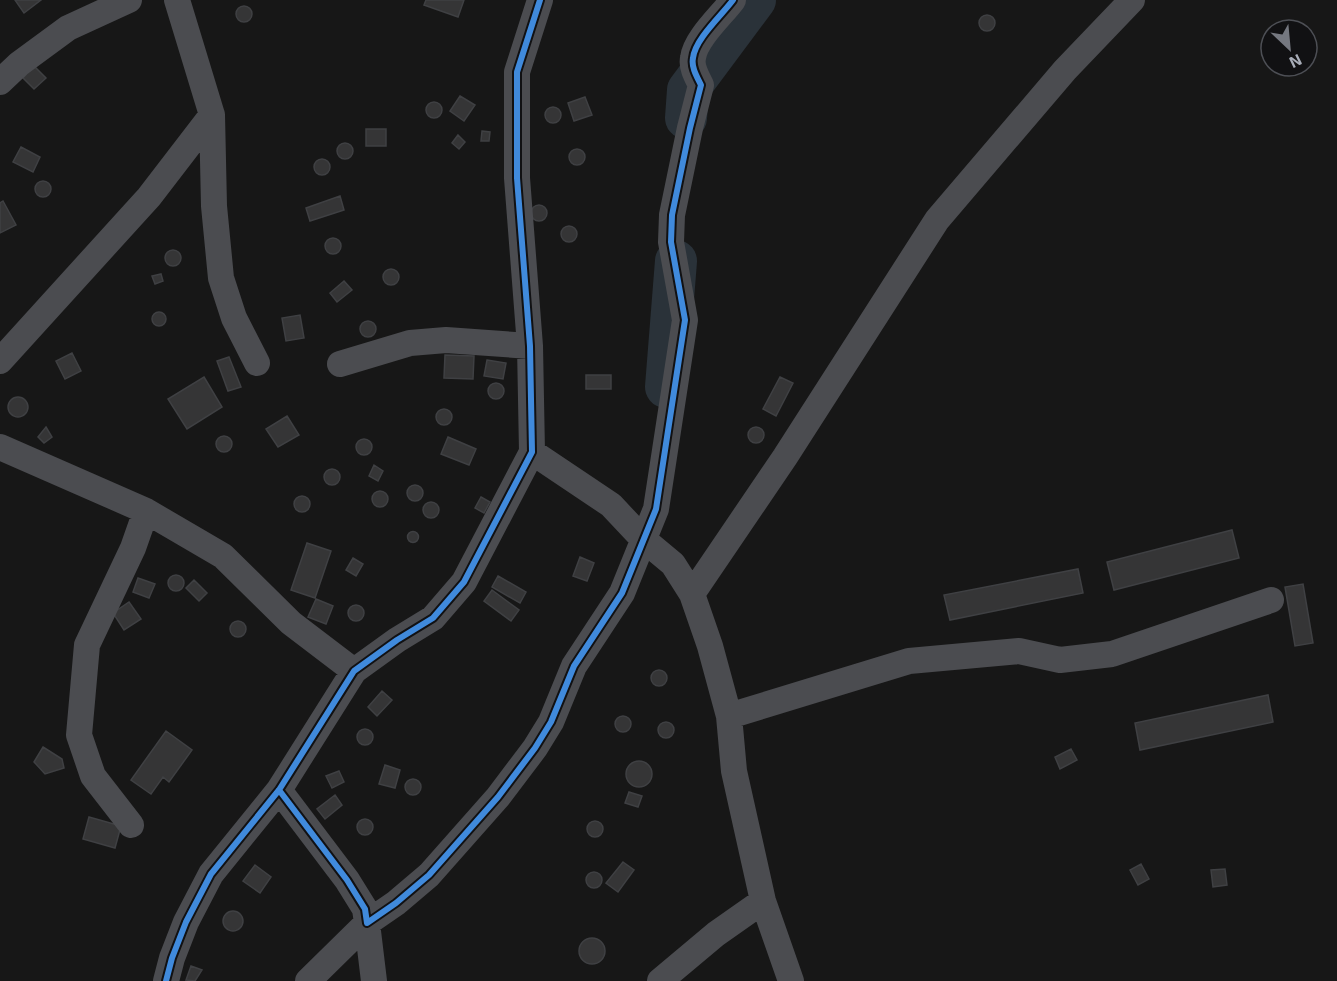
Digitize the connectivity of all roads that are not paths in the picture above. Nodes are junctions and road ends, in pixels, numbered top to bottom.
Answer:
1 (129, 0) edge
2 (177, 0) edge
3 (540, 0) edge
4 (733, 0) edge
5 (1118, 4) edge
6 (0, 82) edge
7 (212, 116) junction
8 (530, 346) junction
9 (0, 361) edge
10 (257, 363) dead end
11 (340, 364) dead end
12 (0, 447) edge
13 (532, 452) junction
14 (146, 511) junction
15 (643, 540) junction
16 (692, 594) junction
17 (1271, 600) dead end
18 (354, 671) junction
19 (729, 716) junction
20 (279, 790) junction
21 (131, 825) dead end
22 (763, 901) junction
23 (367, 922) junction
24 (166, 981) edge
25 (308, 981) edge
26 (374, 981) edge
27 (660, 981) edge
28 (791, 981) edge

1 - 6 street
2 - 7 street
3 - 8 street
4 - 15 street
5 - 16 street
7 - 9 street
7 - 10 street
8 - 11 street
8 - 13 street
12 - 14 street
13 - 15 street
13 - 18 street
14 - 18 street
14 - 21 street
15 - 16 street
15 - 23 street
16 - 19 street
17 - 19 street
18 - 20 street
19 - 22 street
20 - 23 street
20 - 24 street
22 - 27 street
22 - 28 street
23 - 25 street
23 - 26 street

